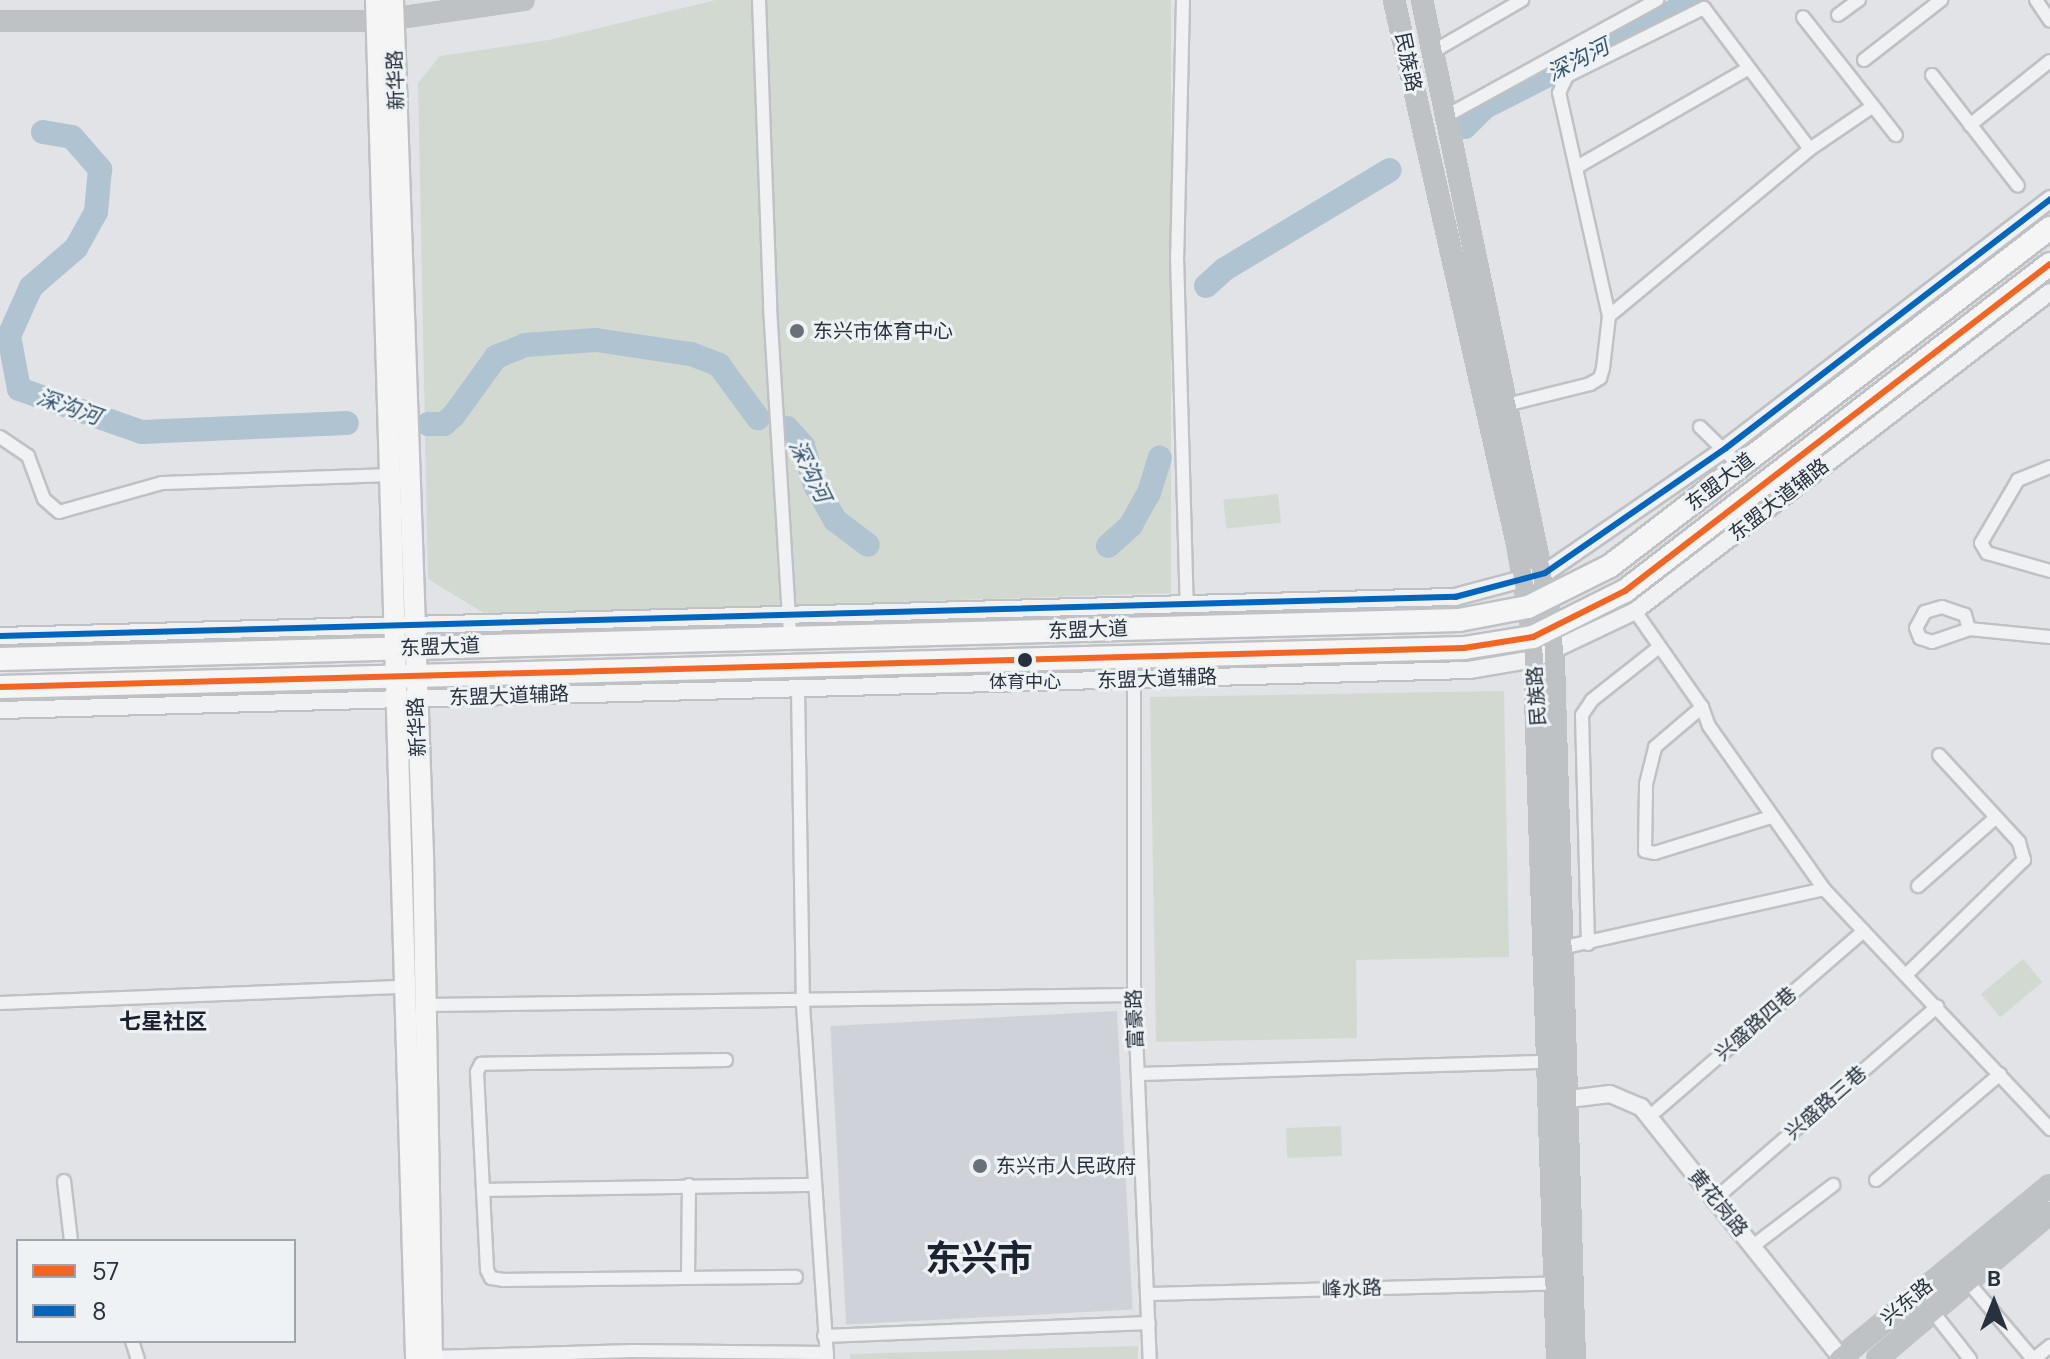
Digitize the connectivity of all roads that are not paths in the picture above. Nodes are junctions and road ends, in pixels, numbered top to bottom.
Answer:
1 (376, 0) edge
2 (523, 0) edge
3 (759, 0) edge
4 (1183, 0) edge
5 (1394, 0) edge
6 (1422, 0) edge
7 (1522, 0) edge
8 (1657, 0) edge
9 (1859, 0) edge
10 (1941, 0) edge
11 (2036, 0) edge
12 (388, 13) edge
13 (1838, 15) dead end
14 (1803, 17) dead end
15 (0, 21) edge
16 (2050, 21) edge
17 (1434, 51) junction
18 (1864, 60) dead end
19 (2050, 61) edge
20 (1749, 68) junction
21 (1932, 75) dead end
22 (1873, 106) junction
23 (1448, 115) junction
24 (1970, 125) junction
25 (1896, 135) dead end
26 (1810, 149) junction
27 (1577, 167) junction
28 (2018, 186) dead end
29 (2050, 199) edge
30 (2050, 228) edge
31 (2050, 264) edge
32 (2050, 292) edge
33 (1609, 316) junction
34 (1506, 405) junction
35 (1700, 427) dead end
36 (0, 437) edge
37 (1726, 448) junction
38 (1740, 466) junction
39 (2050, 467) edge
40 (392, 475) junction
41 (2050, 571) edge
42 (1545, 573) junction
43 (1525, 582) junction
44 (1343, 599) junction
45 (1538, 603) junction
46 (1187, 604) junction
47 (1635, 611) junction
48 (790, 615) junction
49 (1343, 623) junction
50 (404, 625) junction
51 (1969, 629) dead end
52 (0, 636) edge
53 (2050, 637) edge
54 (790, 638) junction
55 (1540, 641) junction
56 (1659, 647) junction
57 (405, 648) junction
58 (1555, 651) junction
59 (0, 659) edge
60 (406, 676) junction
61 (1134, 679) junction
62 (0, 687) edge
63 (798, 689) junction
64 (406, 699) junction
65 (1702, 707) junction
66 (0, 710) edge
67 (1939, 755) dead end
68 (1771, 817) junction
69 (1995, 818) junction
70 (1918, 886) dead end
71 (1824, 889) junction
72 (1864, 931) junction
73 (1588, 944) junction
74 (1565, 947) junction
75 (1906, 975) junction
76 (404, 987) junction
77 (1134, 995) junction
78 (803, 1000) junction
79 (0, 1003) edge
80 (426, 1005) junction
81 (1937, 1007) junction
82 (726, 1060) dead end
83 (1550, 1062) junction
84 (1138, 1074) junction
85 (2000, 1074) junction
86 (1569, 1099) junction
87 (1649, 1117) junction
88 (2050, 1129) edge
89 (1876, 1180) dead end
90 (64, 1181) dead end
91 (689, 1185) junction
92 (814, 1185) junction
93 (1833, 1185) dead end
94 (2050, 1185) edge
95 (485, 1190) junction
96 (1715, 1199) junction
97 (2050, 1213) edge
98 (71, 1239) edge
99 (1753, 1246) junction
100 (796, 1277) dead end
101 (688, 1278) junction
102 (1968, 1282) junction
103 (1556, 1283) junction
104 (1147, 1294) junction
105 (1933, 1312) junction
106 (1149, 1323) junction
107 (824, 1336) junction
108 (2050, 1346) edge
109 (827, 1356) edge
110 (427, 1358) edge
111 (1841, 1358) edge
112 (1150, 1359) edge
113 (1557, 1359) edge
114 (1575, 1359) edge
115 (1877, 1359) edge
116 (1970, 1359) edge
117 (2033, 1359) edge

1 - 12 main road, 新华路
2 - 12 main road
3 - 48 street
4 - 46 street
5 - 43 main road, 民族路
6 - 17 main road, 民族路
7 - 17 street
8 - 23 street
9 - 13 street
10 - 18 street
11 - 16 street
12 - 15 main road
12 - 40 main road, 新华路
12 - 50 main road, 新华路
14 - 22 street
17 - 23 main road, 民族路
19 - 24 street
20 - 26 street
20 - 27 street
20 - 27 street
21 - 24 street
22 - 25 street
22 - 26 street
23 - 34 main road, 民族路
24 - 28 street
26 - 33 street
27 - 33 street
29 - 37 street
30 - 38 highway, 东盟大道
31 - 55 highway, 东盟大道
32 - 47 street, 东盟大道辅路
33 - 34 street
34 - 42 main road, 民族路
35 - 37 street
36 - 40 street
37 - 38 street
37 - 42 street
38 - 45 highway, 东盟大道
39 - 41 street
40 - 50 main road, 新华路
42 - 43 street
42 - 45 main road, 民族路
43 - 44 street
43 - 45 main road, 民族路
44 - 46 street
44 - 49 street
45 - 49 highway, 东盟大道
45 - 55 main road, 民族路
46 - 48 street
47 - 56 street
47 - 58 street, 东盟大道辅路
48 - 50 street
48 - 54 street
49 - 54 highway, 东盟大道
50 - 52 street
50 - 57 main road, 新华路
51 - 53 street
54 - 57 highway, 东盟大道
55 - 58 main road, 民族路
55 - 60 highway, 东盟大道
55 - 61 street, 东盟大道辅路
55 - 83 main road, 民族路
56 - 65 street
56 - 73 street
57 - 59 highway, 东盟大道
57 - 60 main road, 新华路
58 - 74 main road, 民族路
60 - 62 highway, 东盟大道
60 - 64 main road, 新华路
61 - 63 street, 东盟大道辅路
61 - 77 street, 富豪路
63 - 64 street, 东盟大道辅路
63 - 78 street
64 - 66 street, 东盟大道辅路
64 - 76 main road, 新华路
64 - 80 main road, 新华路
65 - 68 street
65 - 68 street
67 - 69 street
68 - 71 street
69 - 70 street
69 - 75 street
71 - 72 street
71 - 73 street
72 - 75 street
72 - 87 street, 兴盛路四巷
73 - 74 street
74 - 86 main road, 民族路
75 - 81 street
76 - 79 street
76 - 110 main road, 新华路
77 - 78 street
77 - 84 street, 富豪路
78 - 80 street
78 - 92 street
80 - 110 main road, 新华路
81 - 85 street
81 - 96 street, 兴盛路三巷
82 - 95 street
83 - 84 street
83 - 103 main road, 民族路
84 - 104 street, 富豪路
85 - 88 street
85 - 89 street
86 - 87 street, 黄花岗路
86 - 114 main road, 民族路
87 - 96 street, 黄花岗路
90 - 98 street
91 - 92 street
91 - 95 street
91 - 101 street
92 - 107 street
93 - 99 street
94 - 111 main road, 兴东路
95 - 101 street
96 - 99 street, 黄花岗路
97 - 102 main road, 兴东路
99 - 111 street, 黄花岗路
100 - 101 street
102 - 105 main road, 兴东路
102 - 117 street
103 - 104 street, 峰水路
103 - 113 main road, 民族路
104 - 106 street, 富豪路
105 - 115 main road, 兴东路
105 - 116 street
106 - 107 street
106 - 112 street, 富豪路
107 - 109 street
108 - 117 street
109 - 110 street

